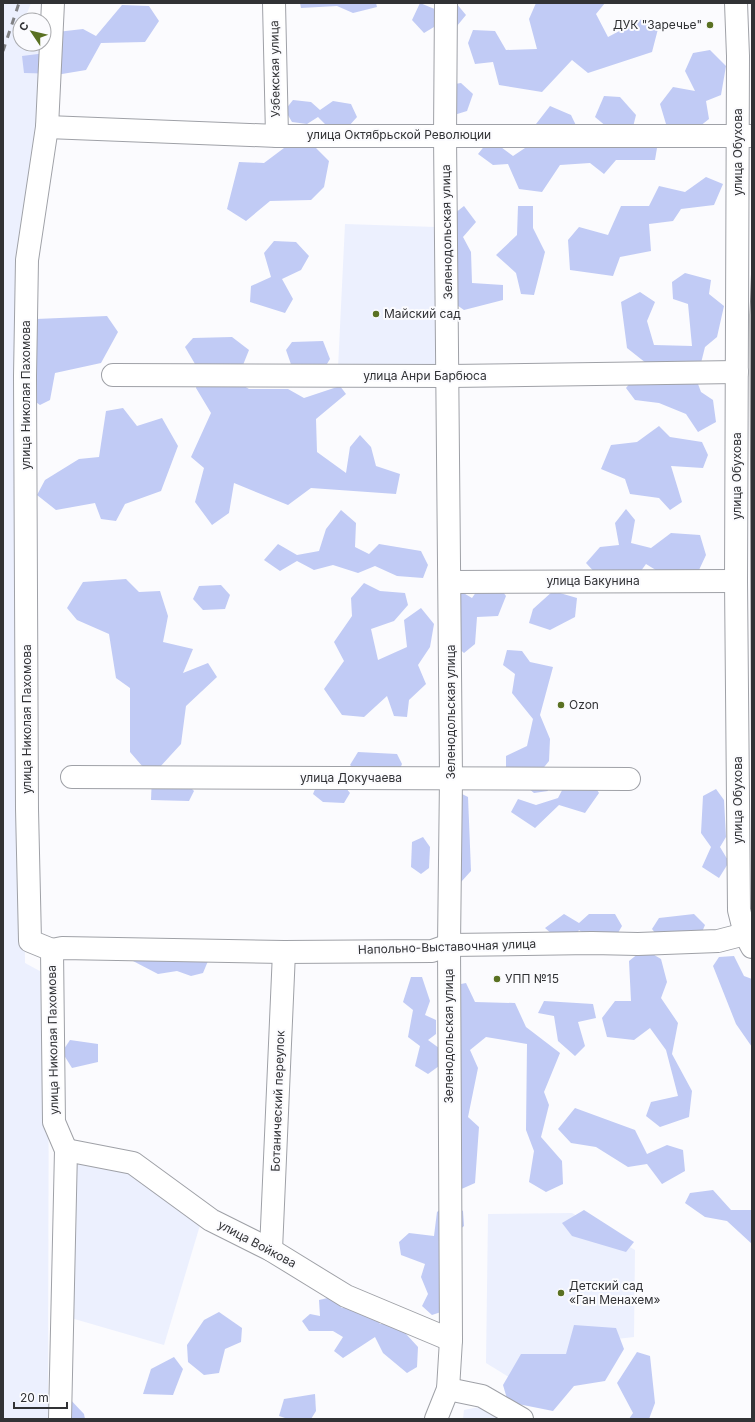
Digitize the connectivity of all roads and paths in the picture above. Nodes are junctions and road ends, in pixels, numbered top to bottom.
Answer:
1 (53, 3) edge
2 (274, 3) edge
3 (446, 3) edge
4 (736, 3) edge
5 (47, 127) junction
6 (445, 135) junction
7 (277, 136) junction
8 (745, 136) edge
9 (737, 372) junction
10 (114, 375) dead end
11 (449, 376) junction
12 (736, 581) junction
13 (450, 582) junction
14 (72, 777) dead end
15 (451, 778) junction
16 (629, 779) dead end
17 (749, 940) edge
18 (449, 945) junction
19 (52, 950) junction
20 (284, 952) junction
21 (66, 1150) junction
22 (271, 1250) junction
23 (451, 1340) junction
24 (448, 1388) junction
25 (60, 1419) edge
26 (436, 1419) edge
27 (522, 1419) edge

1 - 5 street, улица Николая Пахомова
2 - 7 street, Узбекская улица
3 - 6 street, Зеленодольская улица
4 - 8 street, улица Обухова
5 - 7 street, улица Октябрьской Революции
5 - 19 street, улица Николая Пахомова
6 - 7 street, улица Октябрьской Революции
6 - 8 street, улица Октябрьской Революции
6 - 11 street, Зеленодольская улица
8 - 9 street, улица Обухова
9 - 11 street, улица Анри Барбюса
9 - 12 street, улица Обухова
10 - 11 street, улица Анри Барбюса
11 - 13 street, Зеленодольская улица
12 - 13 street, улица Бакунина
12 - 17 street, улица Обухова
13 - 15 street, Зеленодольская улица
14 - 15 street, улица Докучаева
15 - 16 street, улица Докучаева
15 - 18 street, Зеленодольская улица
17 - 18 street, Напольно-Выставочная улица
18 - 20 street, Напольно-Выставочная улица
18 - 23 street, Зеленодольская улица
19 - 20 street, Напольно-Выставочная улица
19 - 21 street, улица Николая Пахомова
20 - 22 street, Ботанический переулок
21 - 22 street, улица Войкова
21 - 25 street, улица Николая Пахомова
22 - 23 street, улица Войкова
23 - 24 street, Зеленодольская улица
24 - 26 street, Зеленодольская улица
24 - 27 street

